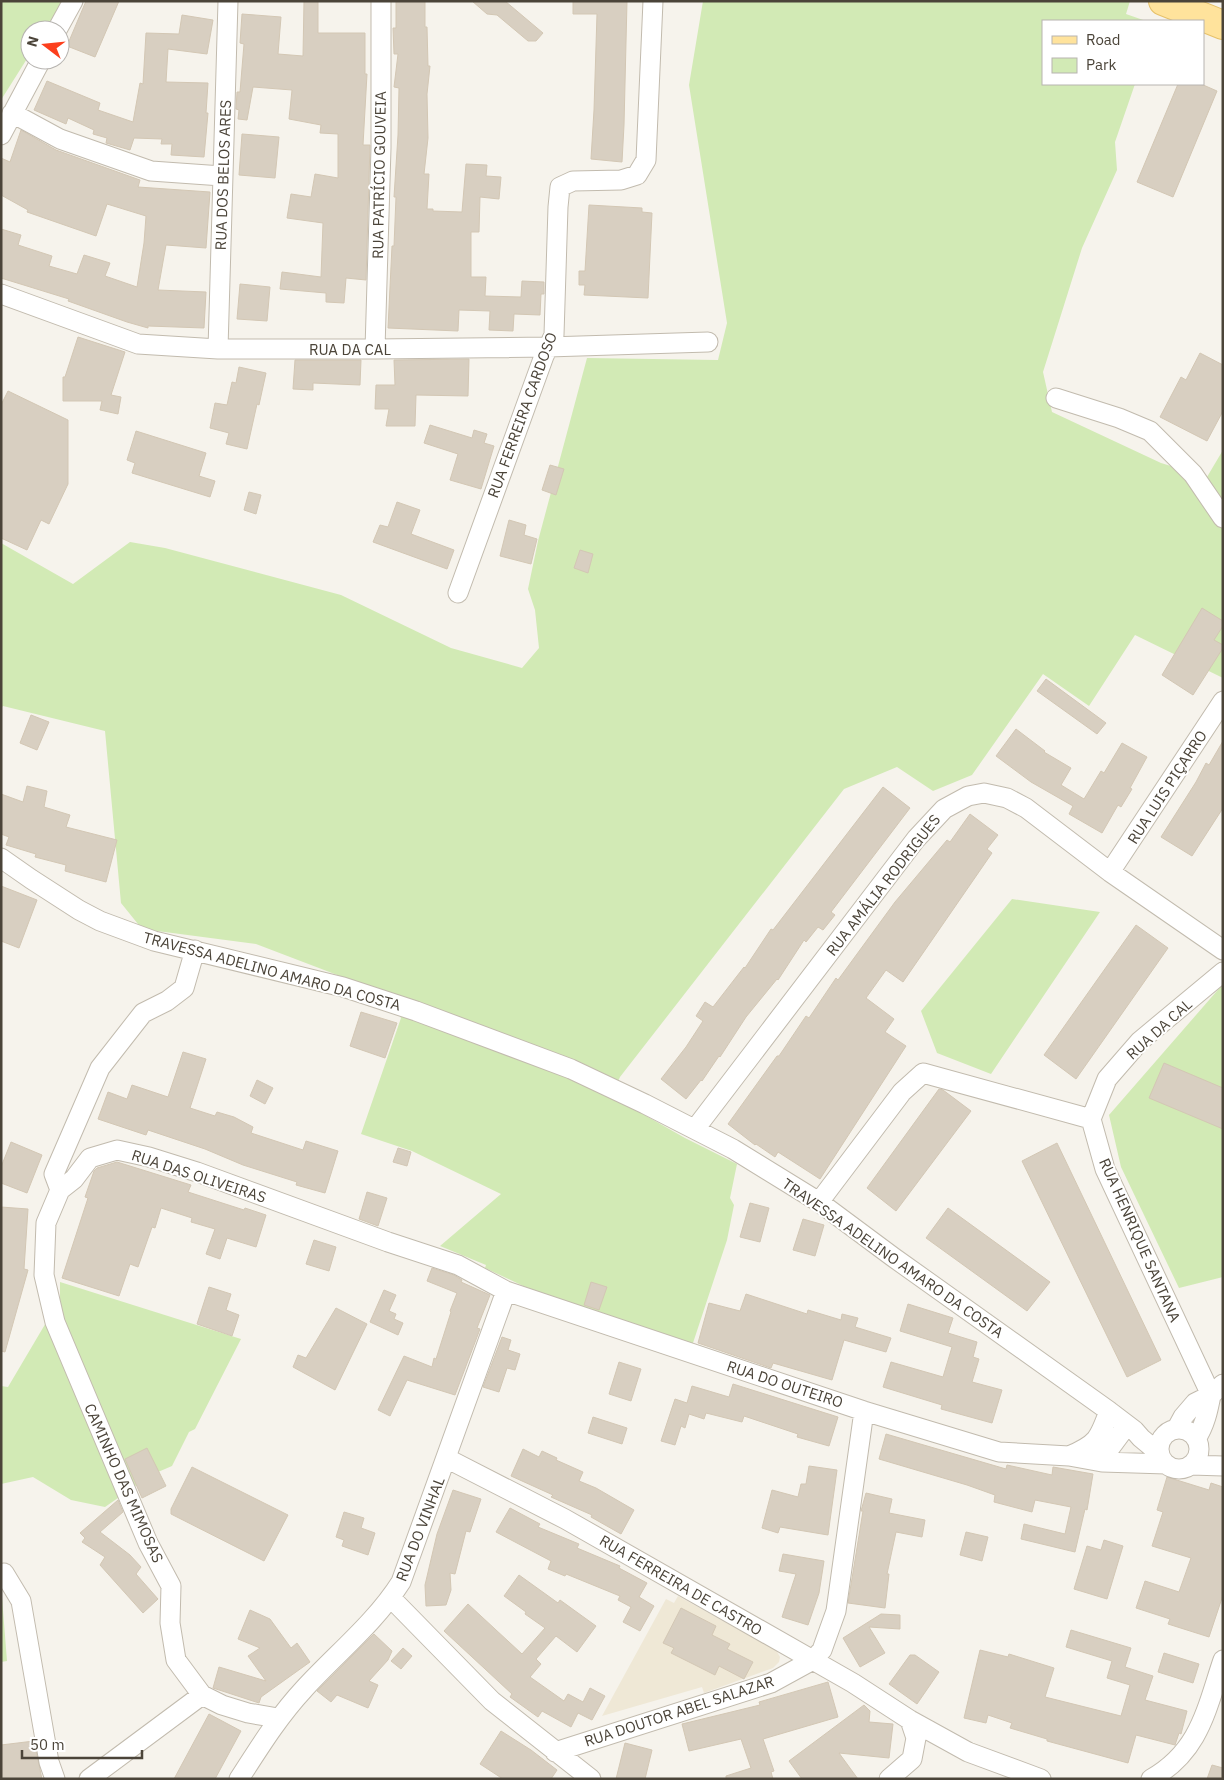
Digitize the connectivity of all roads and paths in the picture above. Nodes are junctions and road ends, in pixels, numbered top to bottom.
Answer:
1 (73, 1) edge
2 (228, 1) edge
3 (381, 1) edge
4 (654, 1) edge
5 (1162, 1) edge
6 (63, 20) edge
7 (1223, 25) edge
8 (36, 70) edge
9 (12, 113) junction
10 (1, 135) edge
11 (222, 176) junction
12 (1, 294) edge
13 (708, 342) dead end
14 (548, 347) junction
15 (218, 349) junction
16 (375, 349) junction
17 (1056, 398) dead end
18 (1223, 518) edge
19 (458, 593) dead end
20 (1223, 701) edge
21 (1, 858) edge
22 (1110, 872) junction
23 (195, 950) junction
24 (1223, 950) edge
25 (1223, 972) edge
26 (1091, 1119) junction
27 (695, 1129) junction
28 (60, 1190) junction
29 (819, 1202) junction
30 (506, 1291) junction
31 (1217, 1389) edge
32 (864, 1411) junction
33 (1109, 1411) junction
34 (1131, 1427) junction
35 (1171, 1431) junction
36 (1197, 1442) junction
37 (1069, 1456) junction
38 (446, 1458) junction
39 (1162, 1459) junction
40 (1223, 1459) edge
41 (1102, 1462) junction
42 (1190, 1465) junction
43 (1223, 1466) edge
44 (4, 1573) dead end
45 (391, 1598) junction
46 (813, 1660) junction
47 (1223, 1660) edge
48 (202, 1695) junction
49 (278, 1718) junction
50 (910, 1720) junction
51 (555, 1752) junction
52 (55, 1779) edge
53 (89, 1779) edge
54 (239, 1779) edge
55 (591, 1779) edge
56 (889, 1779) edge
57 (1041, 1779) edge
58 (1151, 1779) edge

1 - 6 street
2 - 11 street, RUA DOS BELOS ARES
3 - 16 street, RUA PATRÍCIO GOUVEIA
4 - 14 street, RUA FERREIRA CARDOSO
5 - 7 main road
8 - 9 street
9 - 10 street
9 - 11 street
11 - 15 street, RUA DOS BELOS ARES
12 - 15 street, RUA DA CAL
13 - 14 street, RUA DA CAL
14 - 16 street, RUA DA CAL
14 - 19 street, RUA FERREIRA CARDOSO
15 - 16 street, RUA DA CAL
17 - 18 street
20 - 22 street, RUA LUIS PIÇARRO
21 - 23 street, TRAVESSA ADELINO AMARO DA COSTA
22 - 24 street, RUA AMÁLIA RODRIGUES
22 - 27 street, RUA AMÁLIA RODRIGUES
23 - 27 street, TRAVESSA ADELINO AMARO DA COSTA
23 - 28 street
25 - 26 street, RUA DA CAL
26 - 29 street
26 - 31 street, RUA HENRIQUE SANTANA
27 - 29 street, TRAVESSA ADELINO AMARO DA COSTA
28 - 30 street, RUA DAS OLIVEIRAS
28 - 48 street, CAMINHO DAS MIMOSAS
29 - 33 street, TRAVESSA ADELINO AMARO DA COSTA
30 - 32 street, RUA DO OUTEIRO
30 - 38 street, RUA DO VINHAL
31 - 35 street
31 - 36 street
32 - 37 street, RUA DO OUTEIRO
32 - 46 street, RUA DOUTOR ABEL SALAZAR
33 - 34 street, TRAVESSA ADELINO AMARO DA COSTA
33 - 37 street, RUA DO OUTEIRO
34 - 35 street, TRAVESSA ADELINO AMARO DA COSTA
34 - 39 street, TRAVESSA ADELINO AMARO DA COSTA
34 - 41 street
35 - 36 street, TRAVESSA ADELINO AMARO DA COSTA
35 - 39 street
36 - 40 street
36 - 42 street
37 - 41 street, RUA DO OUTEIRO
38 - 45 street, RUA DO VINHAL
38 - 46 street, RUA FERREIRA DE CASTRO
39 - 41 street, RUA DO OUTEIRO
39 - 42 street
42 - 43 street
44 - 52 street
45 - 49 street, RUA DO VINHAL
45 - 51 street
46 - 50 street, RUA FERREIRA DE CASTRO
46 - 51 street, RUA DOUTOR ABEL SALAZAR
47 - 58 street
48 - 49 street, CAMINHO DAS MIMOSAS
48 - 53 street
49 - 54 street, RUA DO VINHAL
50 - 56 street
50 - 57 street, RUA FERREIRA DE CASTRO
51 - 55 street

